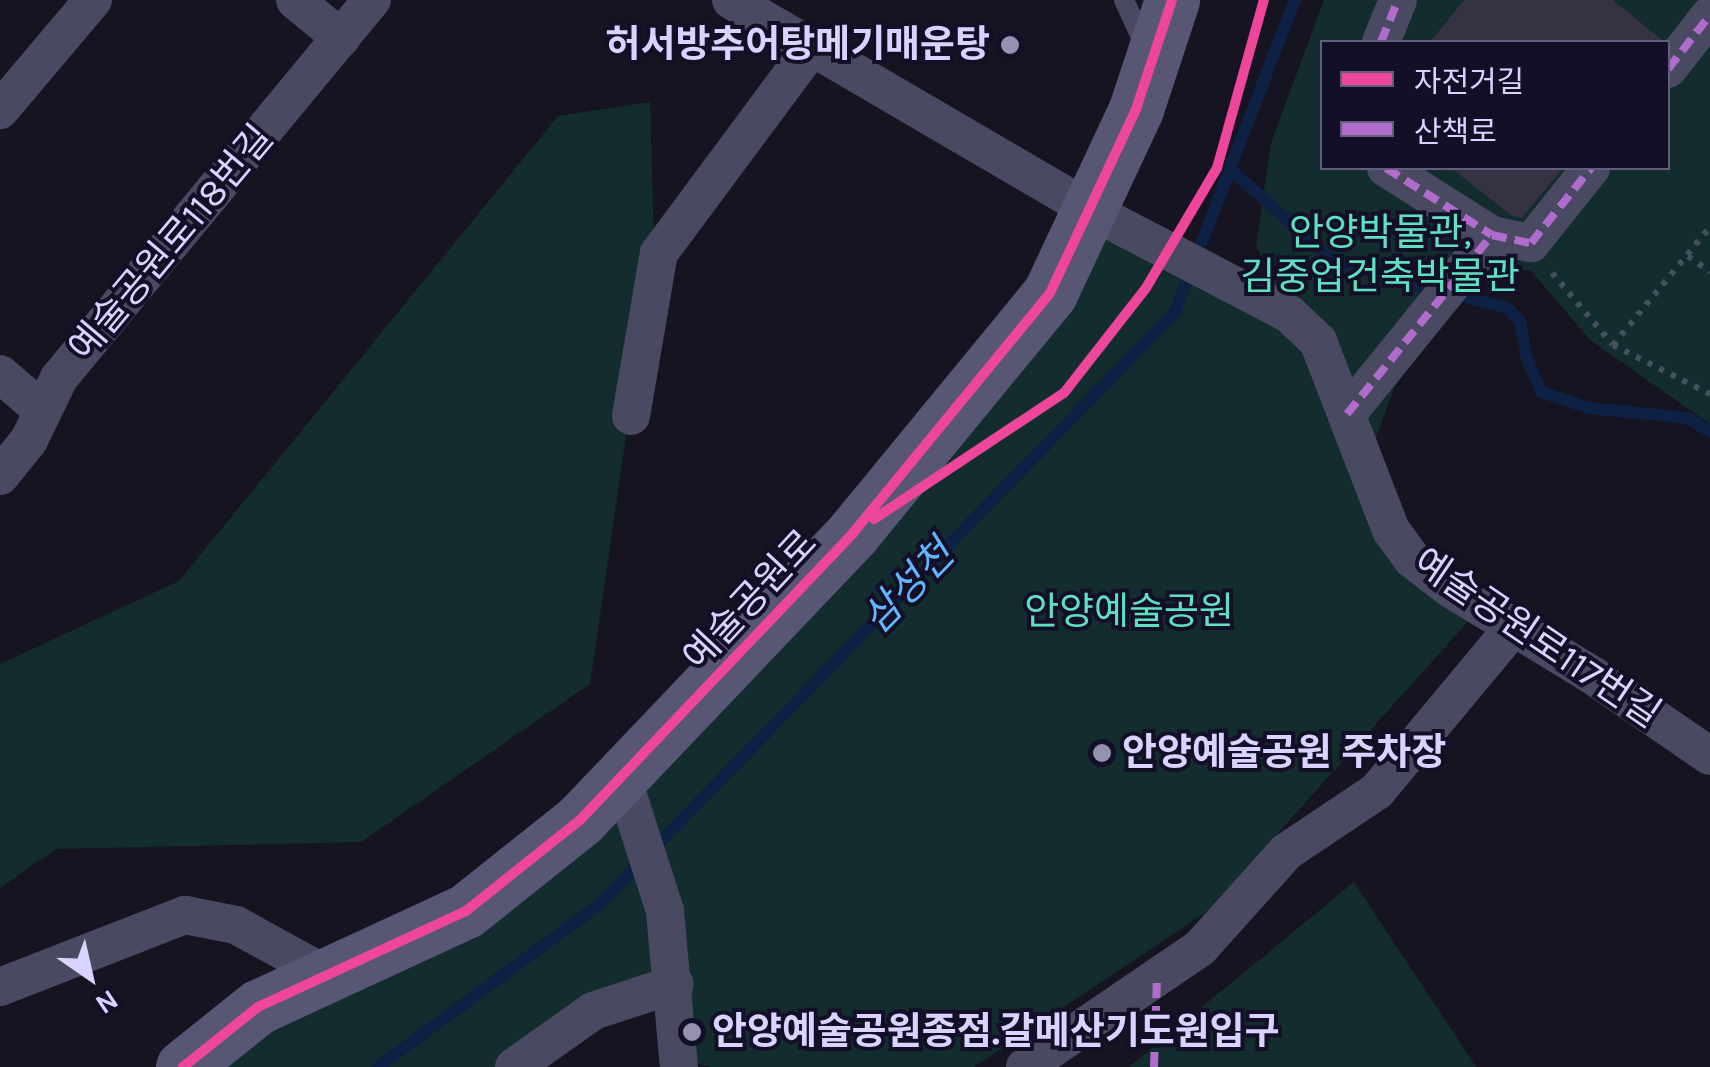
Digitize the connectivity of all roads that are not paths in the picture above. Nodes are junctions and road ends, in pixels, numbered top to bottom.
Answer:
1 (94, 0) edge
2 (296, 0) edge
3 (372, 0) edge
4 (731, 0) edge
5 (1124, 0) edge
6 (1172, 0) edge
7 (1398, 0) edge
8 (1710, 15) edge
9 (341, 38) junction
10 (1382, 40) edge
11 (812, 47) junction
12 (1153, 64) junction
13 (1670, 66) edge
14 (0, 110) edge
15 (1389, 170) edge
16 (1588, 170) edge
17 (1106, 218) junction
18 (1492, 234) junction
19 (0, 374) edge
20 (42, 410) junction
21 (1347, 414) junction
22 (630, 416) dead end
23 (0, 476) edge
24 (1512, 630) junction
25 (1710, 756) edge
26 (630, 797) junction
27 (327, 975) junction
28 (674, 984) junction
29 (0, 987) edge
30 (182, 1067) edge
31 (514, 1067) edge
32 (679, 1067) edge
33 (1026, 1067) edge

1 - 14 street
2 - 9 street
3 - 9 street, 예술공원로118번길
4 - 11 street
5 - 12 lane
6 - 12 street, 예술공원로
7 - 10 street
8 - 13 street
9 - 20 street, 예술공원로118번길
11 - 17 street
11 - 22 street
12 - 17 street, 예술공원로
15 - 18 street
16 - 18 street
17 - 21 street, 예술공원로117번길
17 - 26 street, 예술공원로
18 - 21 street
19 - 20 street
20 - 23 street, 예술공원로118번길
21 - 24 street, 예술공원로117번길
24 - 25 street, 예술공원로117번길
24 - 33 street
26 - 27 street, 예술공원로
26 - 28 street
27 - 29 street
27 - 30 street, 예술공원로
28 - 31 street
28 - 32 street

